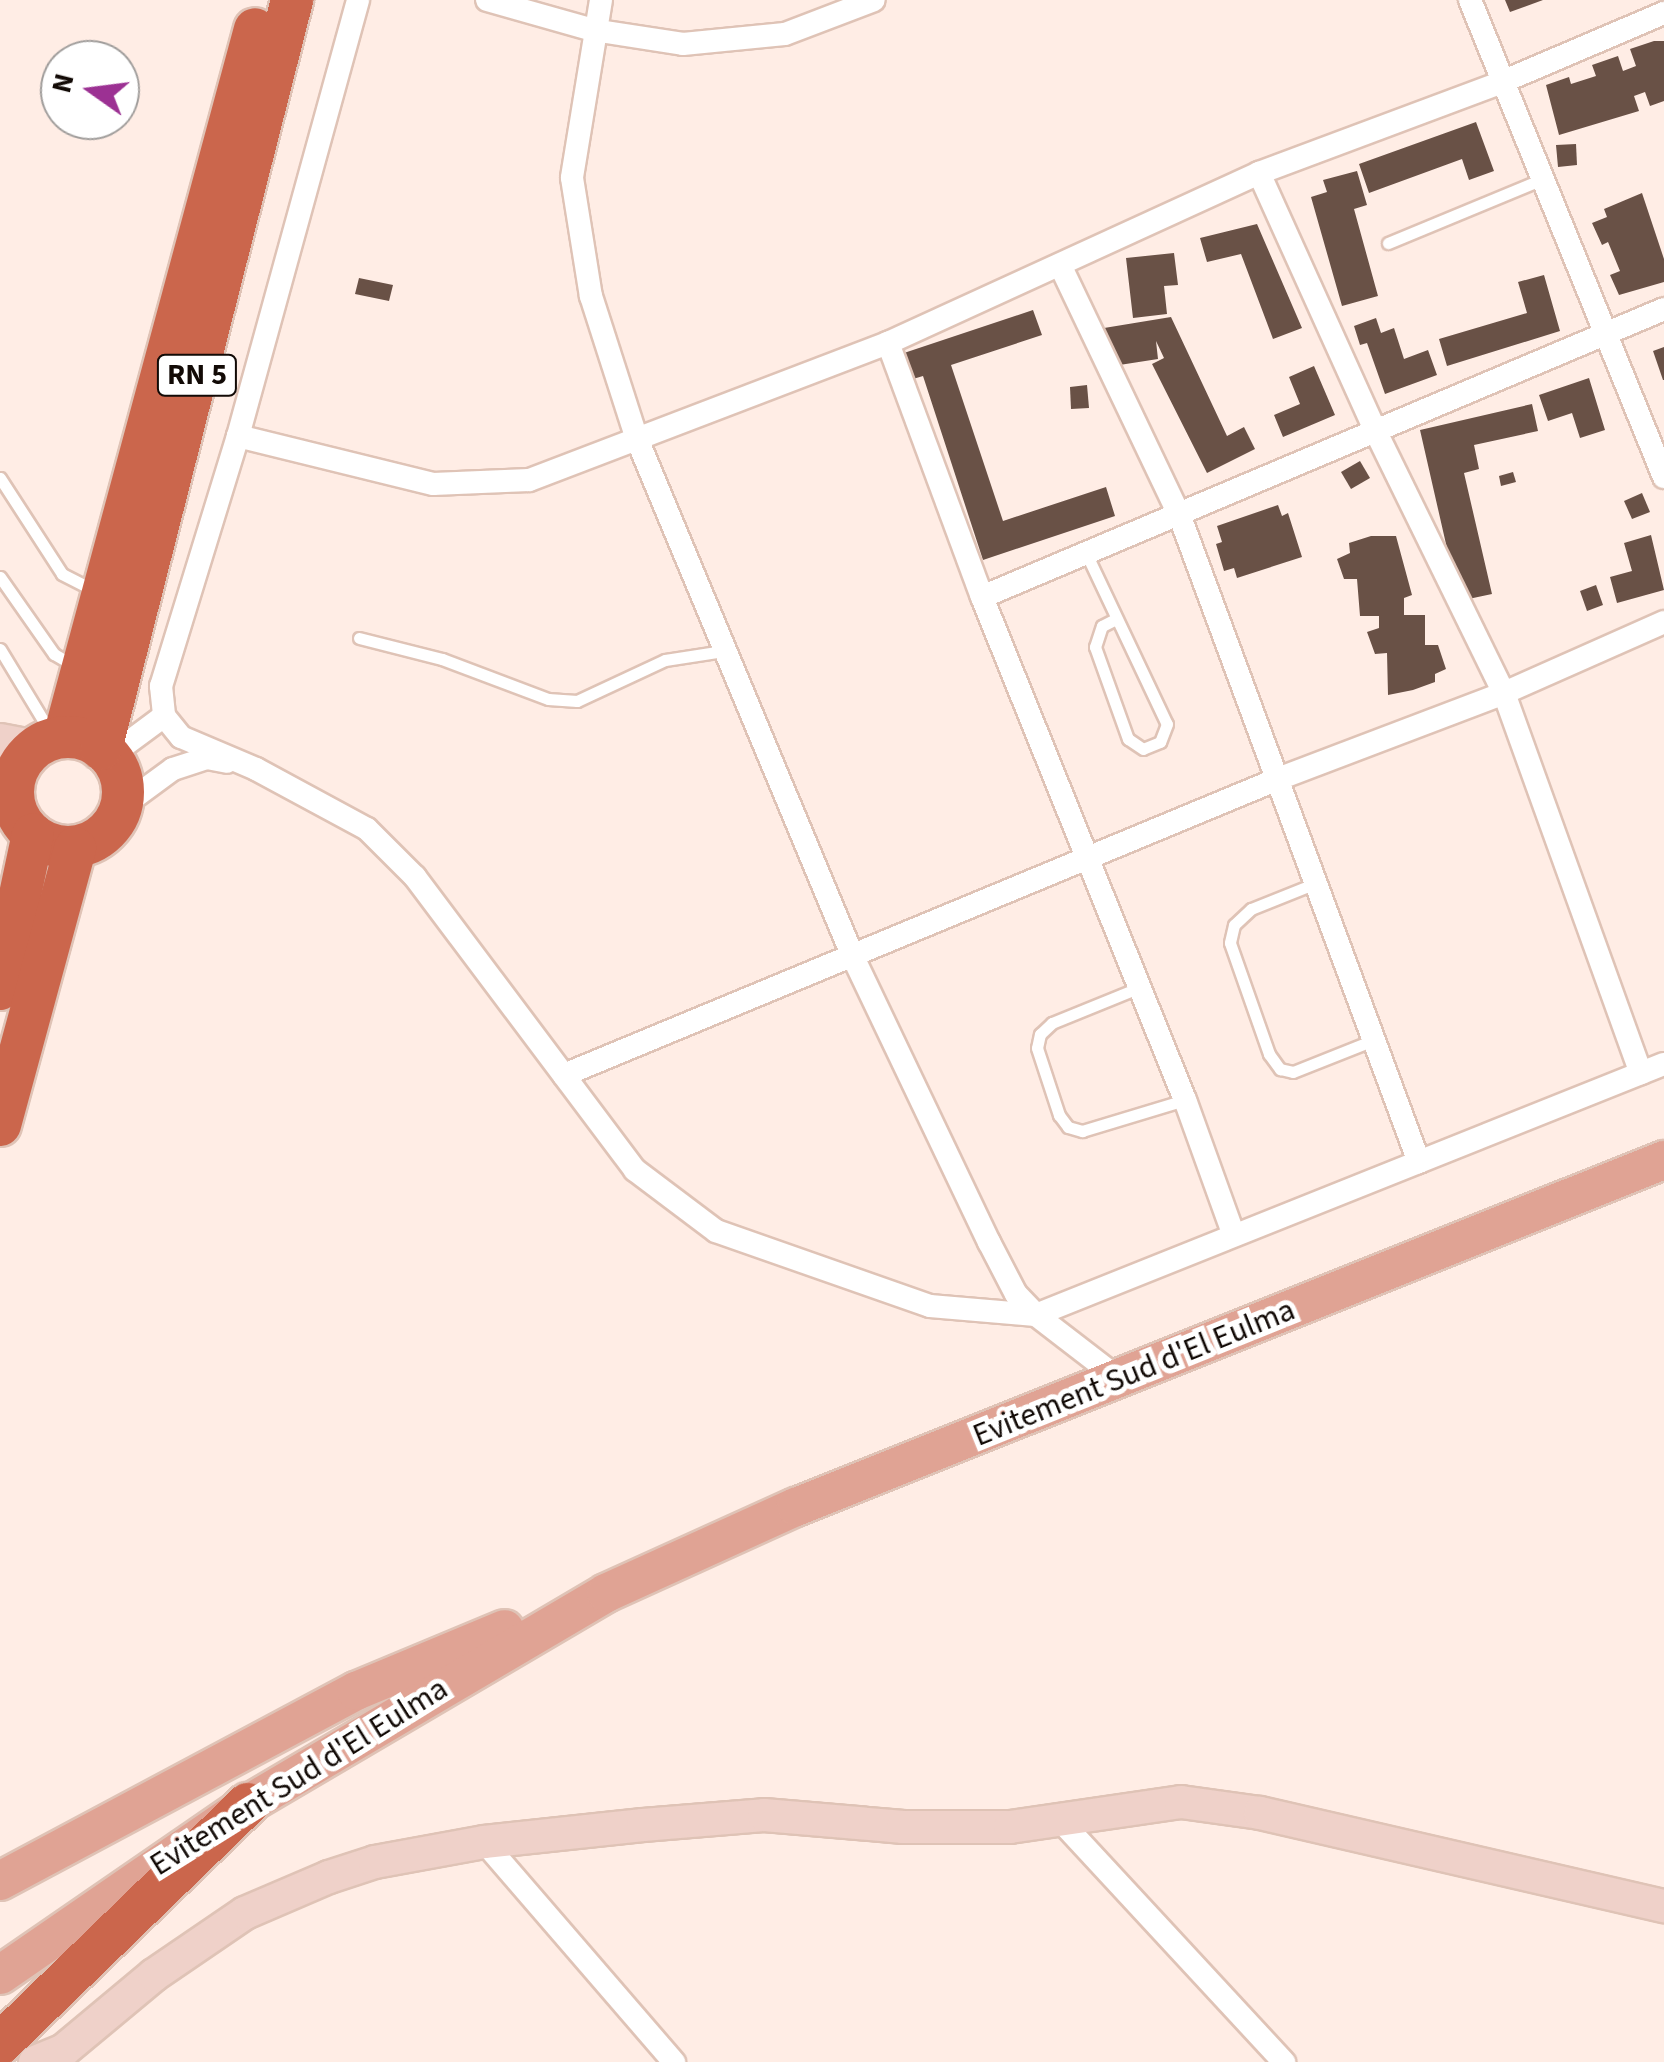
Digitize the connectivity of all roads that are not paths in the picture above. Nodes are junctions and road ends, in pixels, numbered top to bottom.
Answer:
1 (262, 0) edge
2 (292, 0) edge
3 (358, 0) edge
4 (487, 0) edge
5 (601, 0) edge
6 (874, 0) edge
7 (1470, 0) edge
8 (1664, 13) edge
9 (593, 30) junction
10 (1502, 82) junction
11 (1259, 173) junction
12 (1546, 178) junction
13 (1388, 243) dead end
14 (1060, 265) junction
15 (1664, 309) edge
16 (1606, 334) junction
17 (888, 343) junction
18 (1375, 430) junction
19 (238, 436) junction
20 (638, 439) junction
21 (1664, 477) edge
22 (0, 478) edge
23 (1180, 514) junction
24 (1086, 553) junction
25 (0, 577) edge
26 (104, 595) junction
27 (982, 597) junction
28 (1116, 620) junction
29 (1664, 622) edge
30 (359, 638) dead end
31 (0, 649) edge
32 (723, 651) junction
33 (85, 672) junction
34 (1504, 693) junction
35 (164, 716) junction
36 (61, 745) edge
37 (256, 769) junction
38 (1278, 779) junction
39 (121, 807) junction
40 (18, 818) edge
41 (75, 848) junction
42 (1086, 859) junction
43 (1316, 883) junction
44 (853, 957) junction
45 (1138, 988) junction
46 (0, 989) edge
47 (1374, 1040) junction
48 (1664, 1064) edge
49 (1642, 1073) junction
50 (564, 1075) junction
51 (1185, 1100) junction
52 (0, 1124) edge
53 (1664, 1160) edge
54 (1419, 1162) junction
55 (1233, 1233) junction
56 (1036, 1315) junction
57 (1120, 1379) junction
58 (606, 1594) junction
59 (248, 1804) junction
60 (1058, 1818) junction
61 (484, 1842) junction
62 (0, 1882) edge
63 (1664, 1906) edge
64 (0, 1975) edge
65 (0, 2044) edge
66 (35, 2062) edge
67 (674, 2062) edge
68 (1284, 2062) edge

1 - 26 highway, RN 5
2 - 36 highway, RN 5
3 - 19 street
4 - 9 street
5 - 9 street
6 - 9 street
7 - 10 street
8 - 10 street
9 - 20 street
10 - 11 street
10 - 12 street
11 - 14 street
11 - 18 street
12 - 13 lane
12 - 16 street
14 - 17 street
14 - 23 street
15 - 16 street
16 - 18 street
16 - 21 street
17 - 20 street
17 - 27 street
18 - 23 street
18 - 34 street
19 - 20 street
19 - 35 street
20 - 32 street
22 - 26 lane
23 - 24 street
23 - 38 street
24 - 27 street
24 - 28 lane
25 - 33 lane
26 - 33 highway, RN 5
27 - 42 street
28 - 28 lane
29 - 34 street
30 - 32 lane
31 - 36 lane
32 - 44 street
33 - 36 highway, RN 5
34 - 38 street
34 - 49 street
35 - 36 street
35 - 37 street
36 - 39 highway, RN 5
36 - 40 highway, RN 5
37 - 39 street
37 - 50 street
38 - 42 street
38 - 43 street
39 - 41 highway
40 - 41 highway
40 - 46 highway, RN 5
41 - 52 highway
42 - 44 street
42 - 45 street
43 - 47 street
43 - 47 lane
44 - 50 street
44 - 56 street
45 - 51 street
45 - 51 lane
47 - 54 street
48 - 49 street
49 - 54 street
50 - 56 street
51 - 55 street
53 - 57 main road, Evitement Sud d'El Eulma
54 - 55 street
55 - 56 street
56 - 57 street
57 - 58 main road, Evitement Sud d'El Eulma
58 - 59 main road, Evitement Sud d'El Eulma
58 - 62 main road, Evitement Sud d'El Eulma
59 - 64 main road, Evitement Sud d'El Eulma
59 - 65 highway
60 - 61 street
60 - 63 street
60 - 68 street
61 - 66 street
61 - 67 street

